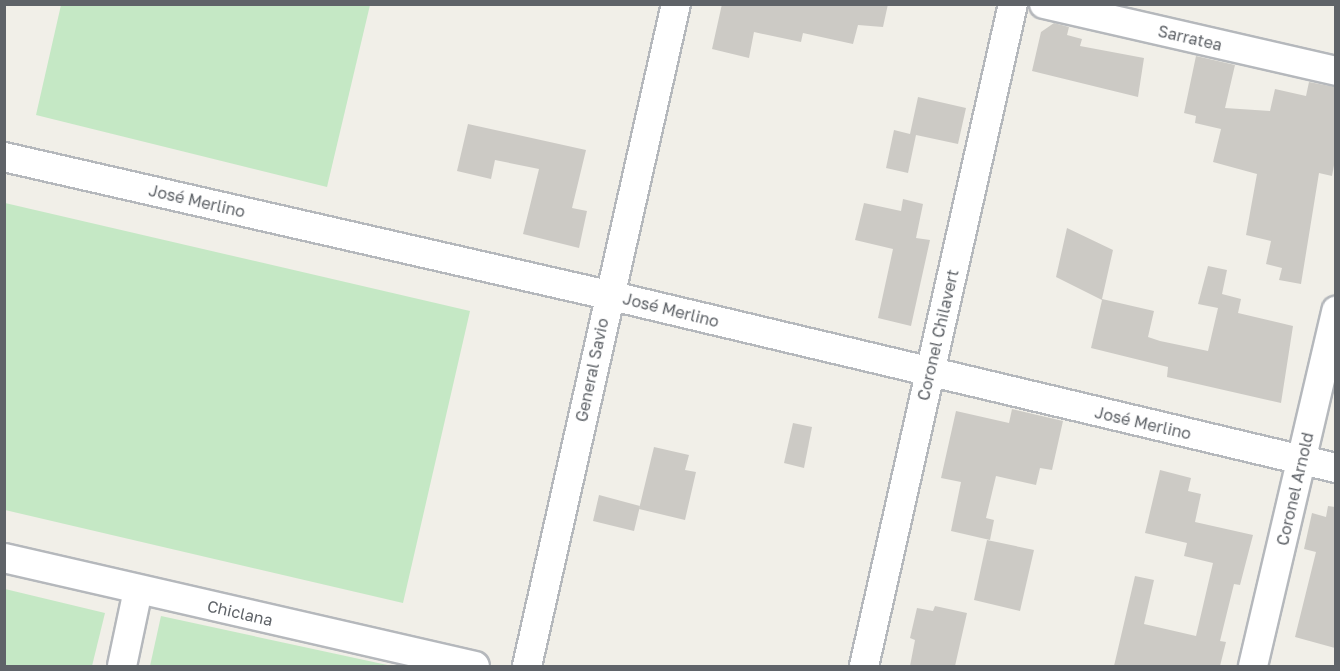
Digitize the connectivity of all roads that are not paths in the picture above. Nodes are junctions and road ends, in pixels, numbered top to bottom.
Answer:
1 (676, 4) edge
2 (1013, 4) edge
3 (1044, 4) edge
4 (1335, 71) edge
5 (4, 158) edge
6 (608, 295) junction
7 (1335, 311) edge
8 (930, 373) junction
9 (1302, 460) junction
10 (1335, 468) edge
11 (4, 558) edge
12 (138, 590) junction
13 (122, 666) edge
14 (475, 666) edge
15 (527, 666) edge
16 (864, 666) edge
17 (1253, 666) edge

1 - 6 street, General Savio
2 - 8 street, Coronel Chilavert
3 - 4 street, Sarratea
5 - 6 street, José Merlino
6 - 8 street, José Merlino
6 - 15 street, General Savio
7 - 9 street, Coronel Arnold
8 - 9 street, José Merlino
8 - 16 street, Coronel Chilavert
9 - 10 street, José Merlino
9 - 17 street, Coronel Arnold
11 - 12 street, Chiclana
12 - 13 street
12 - 14 street, Chiclana

